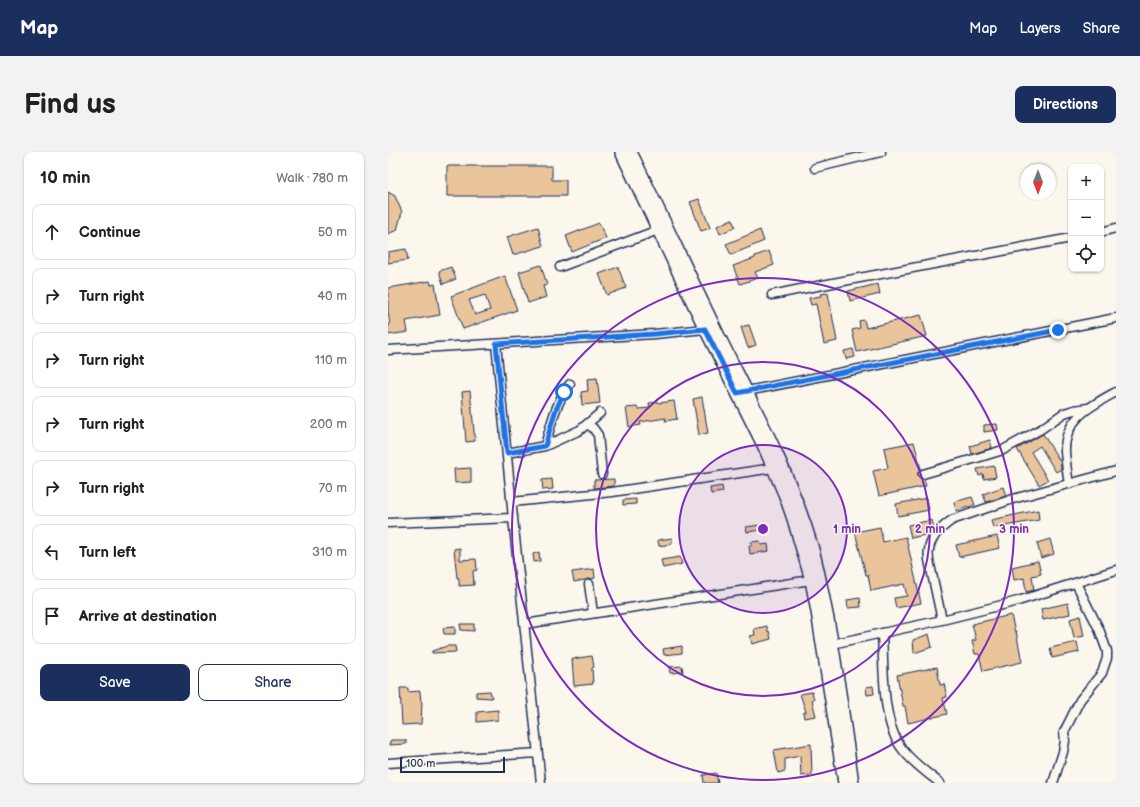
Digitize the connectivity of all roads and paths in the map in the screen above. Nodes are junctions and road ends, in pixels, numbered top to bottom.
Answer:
1 (621, 152) edge
2 (631, 152) edge
3 (881, 152) edge
4 (815, 168) dead end
5 (1116, 228) edge
6 (658, 230) junction
7 (1104, 231) edge
8 (1068, 239) edge
9 (560, 267) dead end
10 (772, 295) dead end
11 (1116, 318) edge
12 (705, 329) junction
13 (496, 344) junction
14 (388, 350) edge
15 (570, 384) dead end
16 (742, 392) junction
17 (1116, 392) edge
18 (1088, 408) junction
19 (600, 413) dead end
20 (587, 424) junction
21 (545, 446) junction
22 (507, 453) junction
23 (773, 468) junction
24 (1116, 471) edge
25 (602, 474) dead end
26 (922, 474) dead end
27 (1069, 484) junction
28 (512, 502) junction
29 (513, 518) junction
30 (388, 522) edge
31 (1116, 570) edge
32 (811, 580) junction
33 (1076, 583) junction
34 (589, 584) dead end
35 (593, 613) junction
36 (942, 620) junction
37 (525, 624) junction
38 (882, 633) junction
39 (832, 644) junction
40 (538, 753) junction
41 (388, 763) edge
42 (541, 783) edge
43 (844, 783) edge
44 (853, 783) edge
45 (940, 783) edge
46 (1053, 783) edge

1 - 6 main road
2 - 16 main road
3 - 4 street
5 - 7 street
6 - 9 street
6 - 12 main road
8 - 10 street
11 - 16 street
12 - 13 street
12 - 16 main road
13 - 14 street
13 - 22 street
15 - 21 street
16 - 23 main road
16 - 39 main road
17 - 18 street
18 - 26 street
18 - 27 street
19 - 20 street
20 - 21 street
20 - 25 street
21 - 22 street
22 - 28 street
23 - 28 street
23 - 32 main road
24 - 27 street
27 - 36 street
28 - 29 street
29 - 30 street
29 - 37 street
31 - 33 street
32 - 35 street
32 - 43 main road
33 - 36 street
33 - 46 street
34 - 35 street
35 - 37 street
36 - 38 street
37 - 40 street
38 - 39 street
38 - 45 street
39 - 44 main road
40 - 41 street
40 - 42 street

